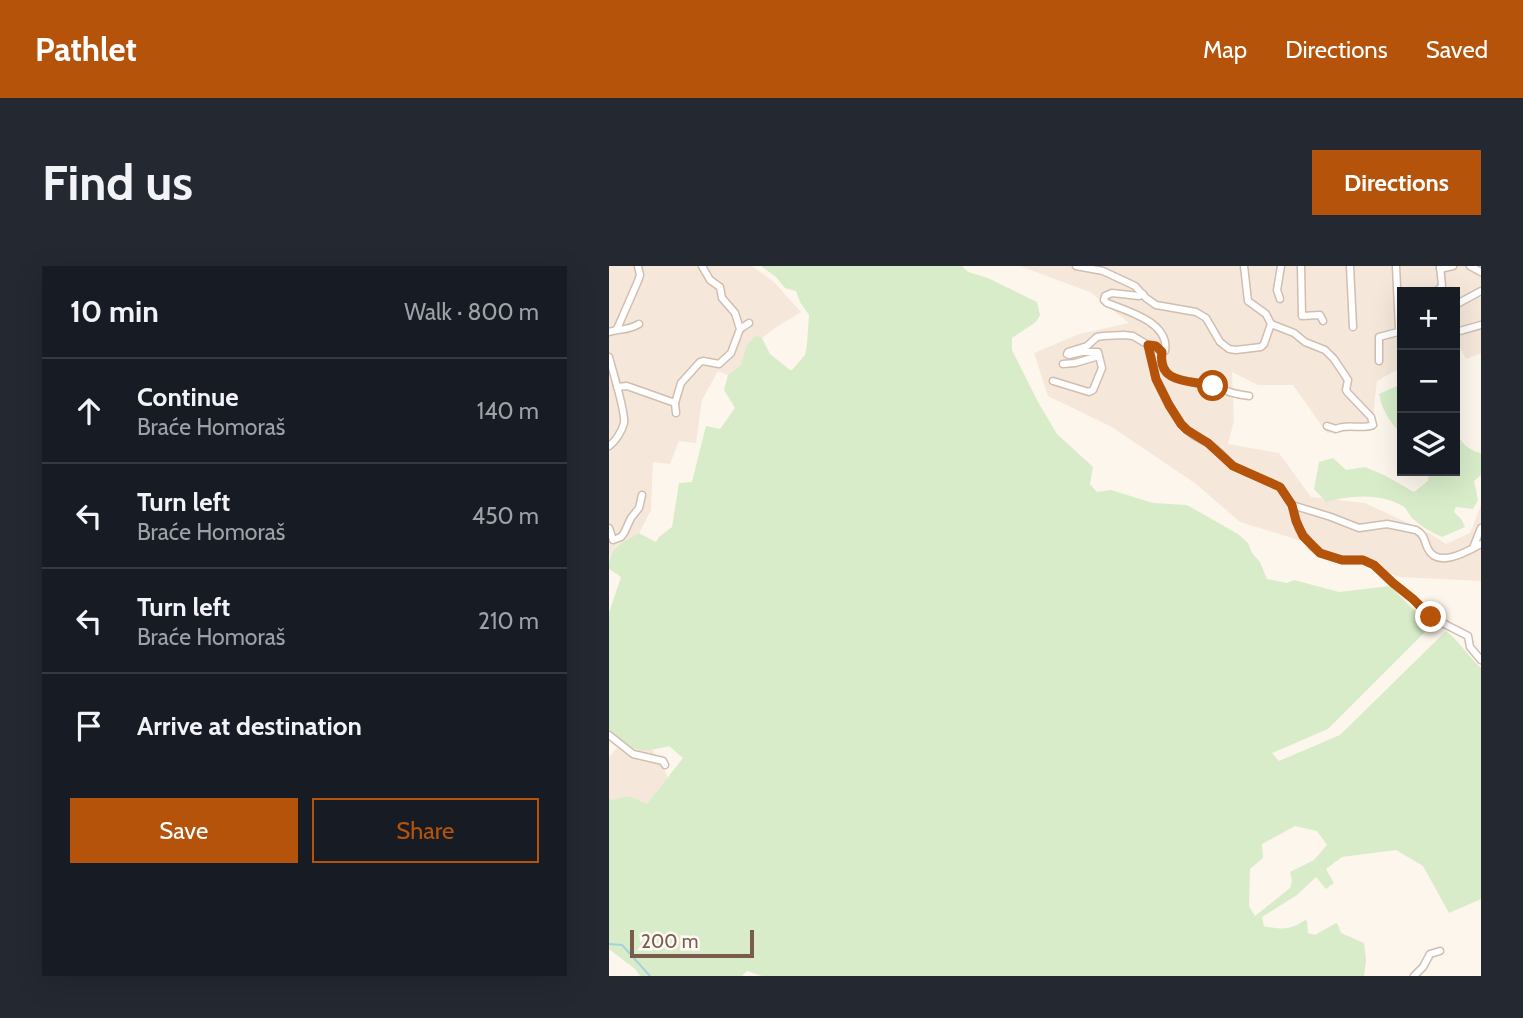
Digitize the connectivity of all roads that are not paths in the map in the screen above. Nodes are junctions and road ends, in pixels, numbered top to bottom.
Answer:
1 (638, 266) edge
2 (702, 266) edge
3 (1076, 266) edge
4 (1244, 266) edge
5 (1281, 266) edge
6 (1301, 266) edge
7 (1350, 266) edge
8 (1396, 266) edge
9 (1453, 266) edge
10 (1470, 266) edge
11 (1440, 267) edge
12 (1481, 272) edge
13 (1441, 287) edge
14 (1481, 292) edge
15 (1143, 294) junction
16 (1280, 299) dead end
17 (1460, 302) edge
18 (1323, 321) dead end
19 (749, 323) dead end
20 (639, 324) dead end
21 (1271, 324) junction
22 (1481, 325) edge
23 (1353, 327) dead end
24 (740, 329) junction
25 (617, 330) junction
26 (609, 331) edge
27 (1460, 331) edge
28 (1148, 345) junction
29 (1162, 352) junction
30 (1099, 356) junction
31 (609, 357) edge
32 (1379, 361) dead end
33 (1063, 364) dead end
34 (1053, 381) dead end
35 (617, 387) junction
36 (1249, 396) dead end
37 (675, 403) junction
38 (676, 413) dead end
39 (1327, 426) dead end
40 (609, 446) edge
41 (642, 495) dead end
42 (1292, 505) junction
43 (609, 528) edge
44 (1481, 528) edge
45 (613, 540) junction
46 (1481, 544) edge
47 (609, 548) edge
48 (1473, 548) junction
49 (1481, 660) edge
50 (609, 735) edge
51 (665, 765) dead end
52 (1440, 951) dead end
53 (1414, 976) edge

1 - 25 street
2 - 24 street
3 - 15 street
4 - 21 street
5 - 16 street
6 - 18 street
7 - 23 street
8 - 32 street
9 - 11 street
10 - 12 street
11 - 13 street
14 - 17 street
15 - 21 street
15 - 29 street
19 - 24 street
20 - 25 street
21 - 39 street
22 - 27 street
24 - 37 street
25 - 26 street
28 - 29 street
28 - 30 street
28 - 42 street
29 - 36 street
30 - 33 street
30 - 34 street
31 - 35 street
35 - 37 street
35 - 40 street
37 - 38 street
41 - 45 street
42 - 48 street
42 - 49 street
43 - 45 street
44 - 48 street
45 - 47 street
46 - 48 street
50 - 51 street
52 - 53 street

